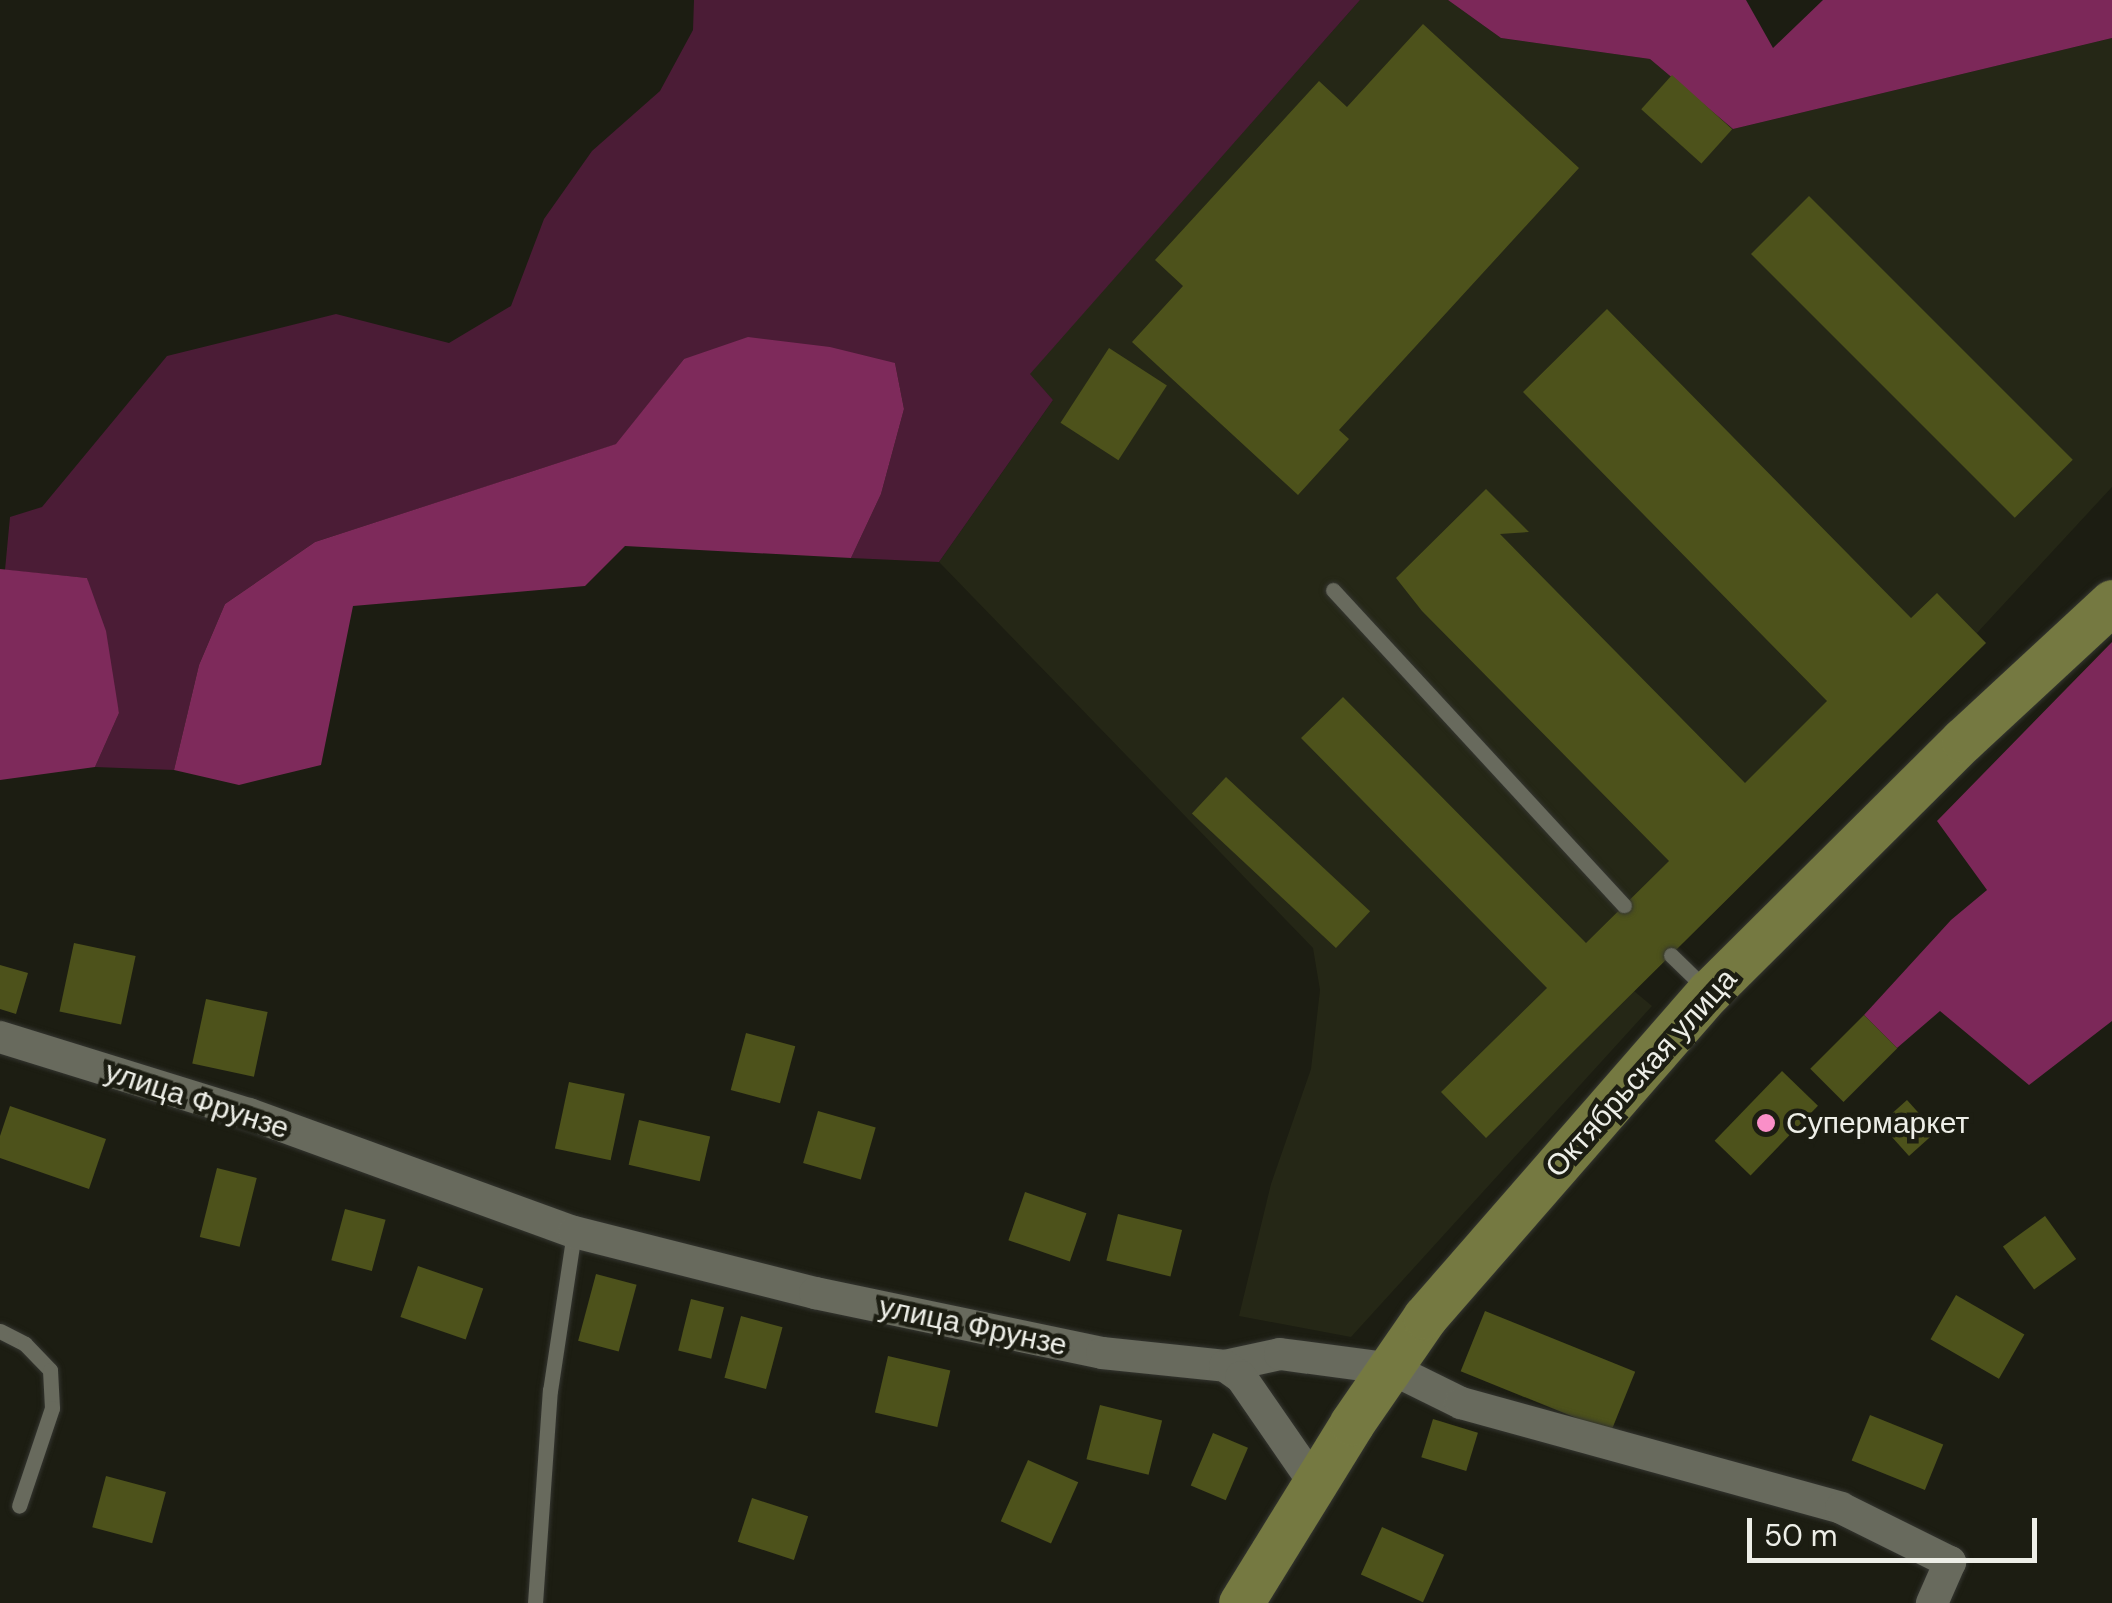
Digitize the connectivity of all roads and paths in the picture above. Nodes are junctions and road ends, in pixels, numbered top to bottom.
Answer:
1 (1334, 590) dead end
2 (2112, 602) edge
3 (1624, 906) dead end
4 (1671, 955) dead end
5 (1709, 992) junction
6 (0, 1038) edge
7 (574, 1232) junction
8 (0, 1330) edge
9 (1225, 1366) junction
10 (1392, 1369) junction
11 (1314, 1483) junction
12 (18, 1506) dead end
13 (535, 1603) edge
14 (1240, 1603) edge
15 (1932, 1603) edge

1 - 3 lane
2 - 5 main road, Октябрьская улица
4 - 5 lane
5 - 10 main road, Октябрьская улица
6 - 7 street, улица Фрунзе
7 - 9 street, улица Фрунзе
7 - 13 lane
8 - 12 lane
9 - 10 street, улица Фрунзе
9 - 11 street
10 - 11 main road, Октябрьская улица
10 - 15 street, улица Фрунзе
11 - 14 main road, Октябрьская улица

